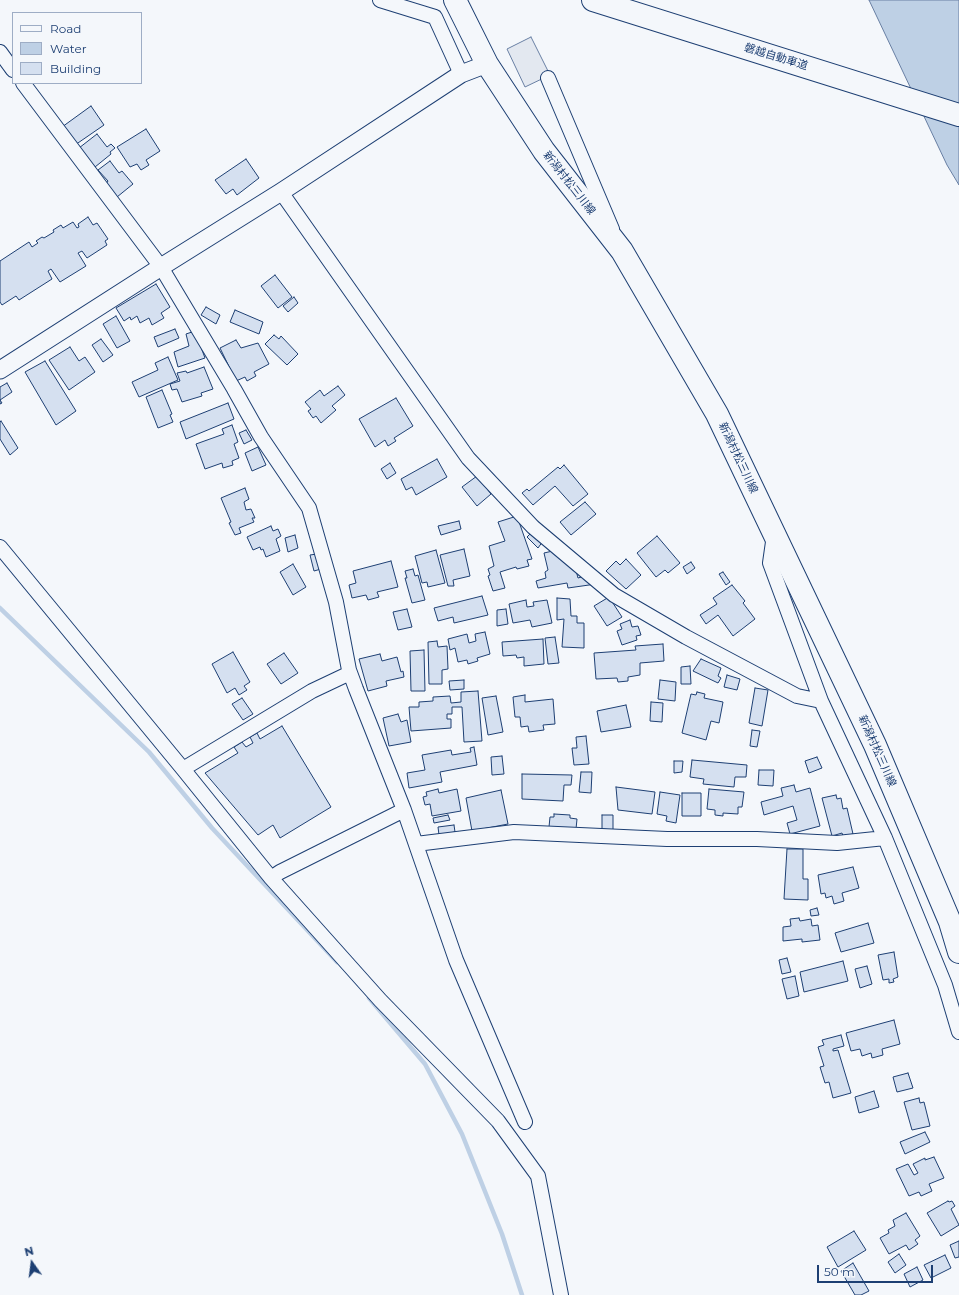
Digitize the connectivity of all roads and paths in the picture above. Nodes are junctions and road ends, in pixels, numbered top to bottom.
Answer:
1 (380, 0) edge
2 (455, 0) edge
3 (593, 0) edge
4 (0, 52) edge
5 (487, 64) junction
6 (12, 69) edge
7 (461, 74) junction
8 (548, 78) dead end
9 (24, 84) edge
10 (959, 115) edge
11 (281, 192) junction
12 (622, 251) junction
13 (161, 267) junction
14 (0, 370) edge
15 (774, 535) junction
16 (0, 547) edge
17 (350, 672) junction
18 (821, 701) junction
19 (183, 769) junction
20 (404, 810) junction
21 (885, 838) junction
22 (416, 844) junction
23 (271, 878) junction
24 (959, 952) edge
25 (959, 1032) edge
26 (525, 1122) dead end
27 (561, 1295) edge

1 - 7 street
2 - 5 main road, 新潟村松三川線
3 - 10 main road, 磐越自動車道
4 - 6 street
5 - 7 street
5 - 12 main road, 新潟村松三川線
7 - 11 street
8 - 12 street
9 - 13 street
11 - 13 street
11 - 18 street
12 - 15 main road, 新潟村松三川線
13 - 14 street
13 - 17 street
15 - 18 street
15 - 24 main road, 新潟村松三川線
16 - 19 street
17 - 19 street
17 - 20 street
18 - 21 street
19 - 23 street
20 - 22 street
20 - 23 street
21 - 22 street
21 - 25 street
22 - 26 street
23 - 27 street

